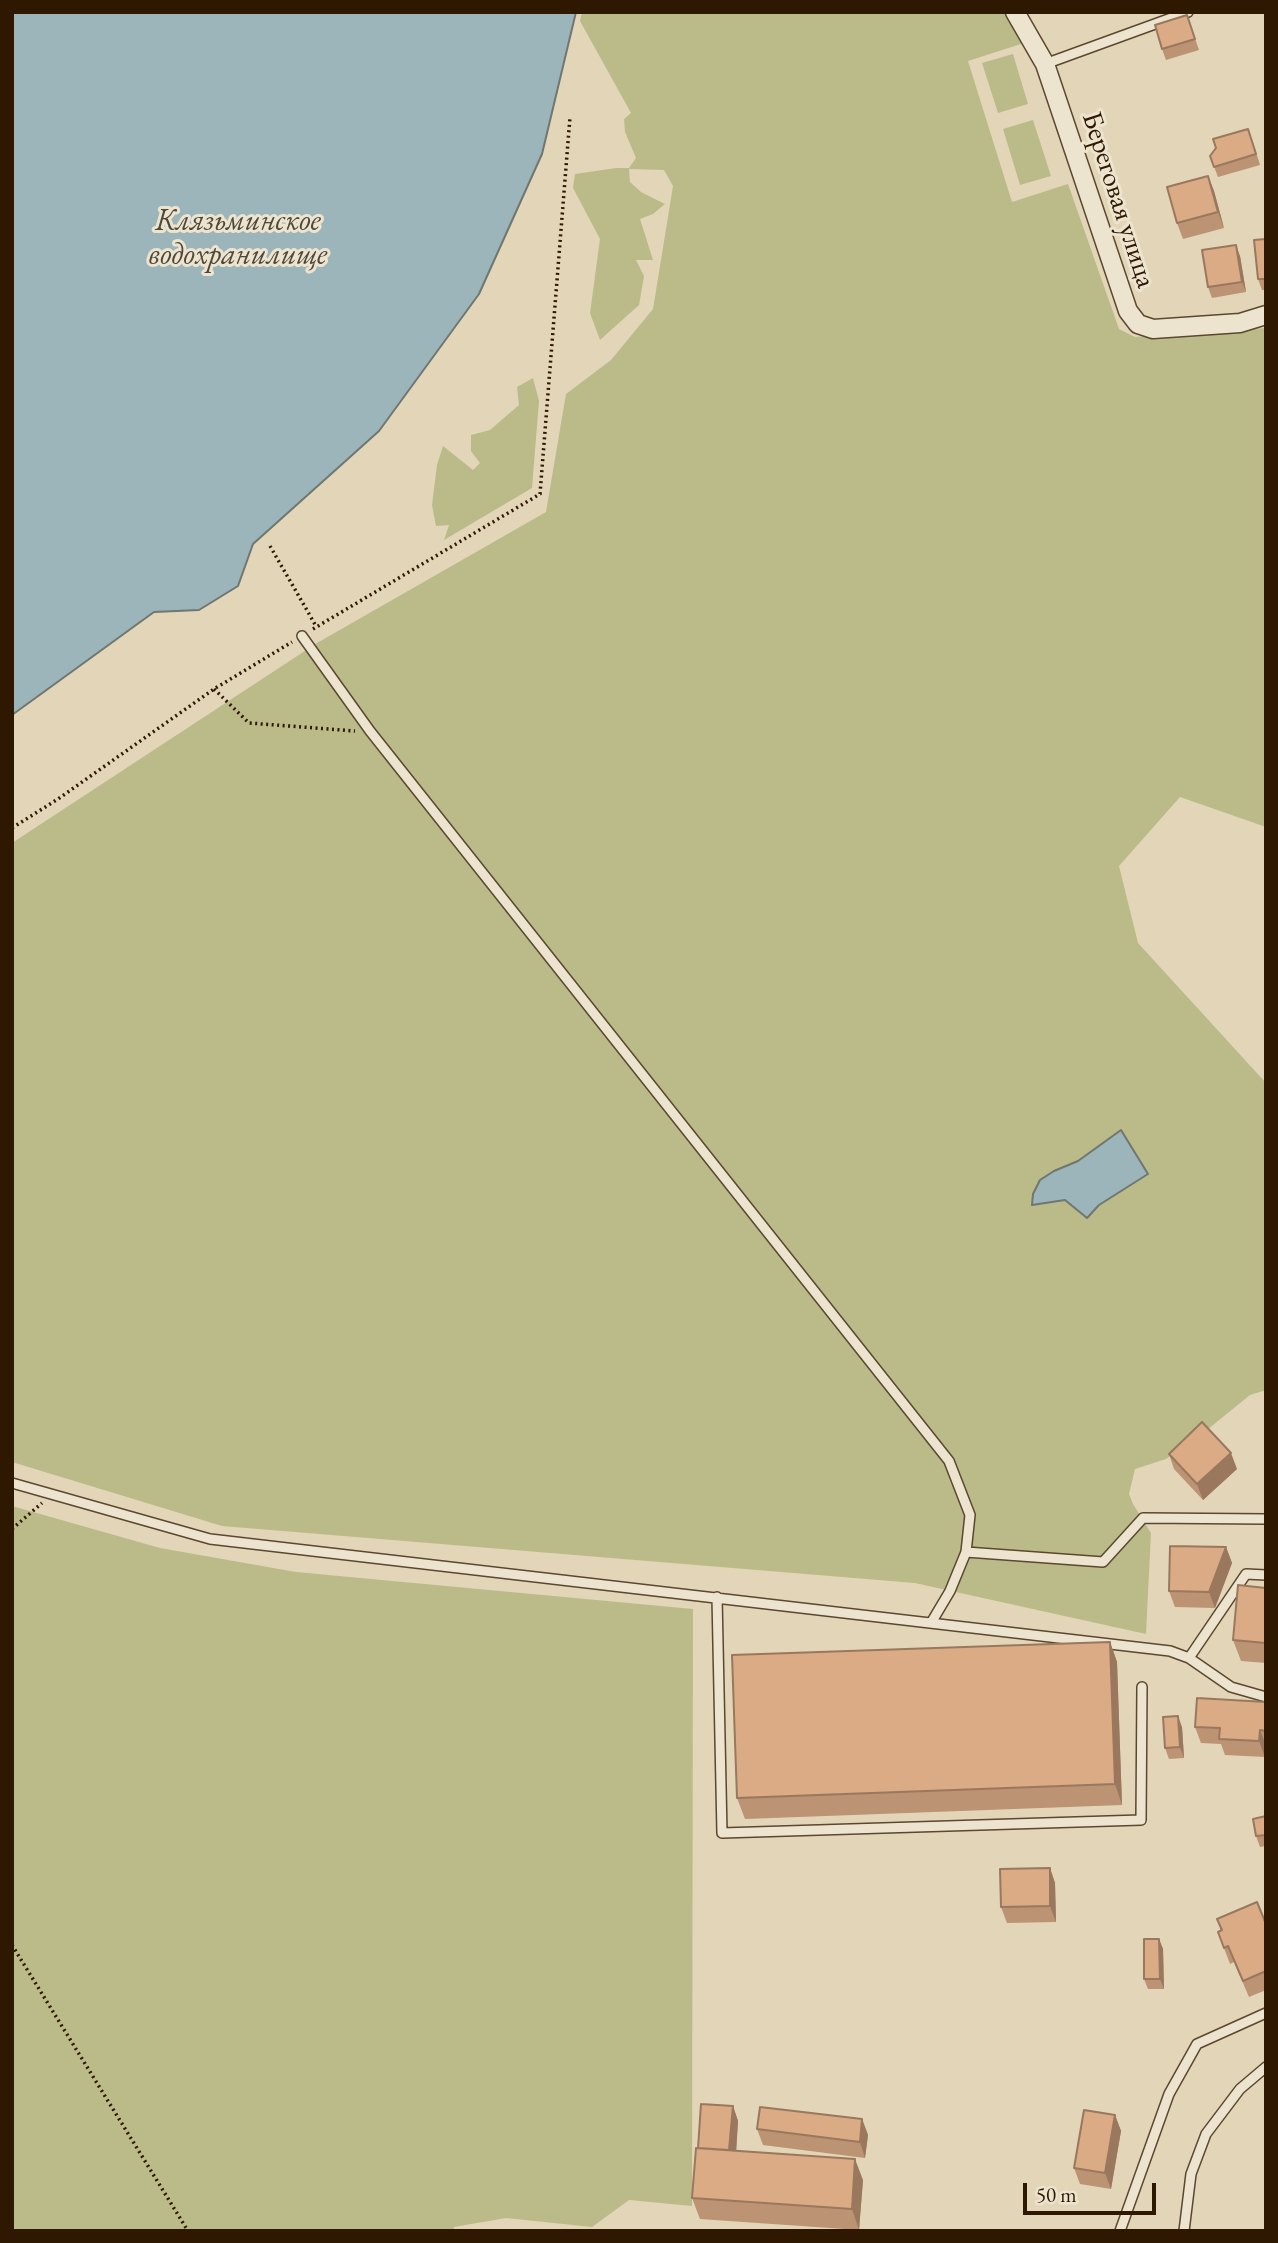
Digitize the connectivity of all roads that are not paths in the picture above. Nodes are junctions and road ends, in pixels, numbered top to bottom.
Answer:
1 (1015, 12) edge
2 (1188, 12) edge
3 (1045, 64) junction
4 (1266, 315) edge
5 (302, 636) road end
6 (12, 1483) edge
7 (1266, 1519) edge
8 (966, 1552) junction
9 (1266, 1575) edge
10 (717, 1597) junction
11 (931, 1623) junction
12 (1189, 1658) junction
13 (1142, 1687) dead end
14 (1266, 1698) edge
15 (1266, 2013) edge
16 (1266, 2067) edge
17 (1120, 2231) edge
18 (1184, 2231) edge

1 - 3 street, Береговая улица
2 - 3 lane
3 - 4 street, Береговая улица
5 - 8 lane
6 - 10 lane
7 - 8 lane
8 - 11 lane
9 - 12 lane
10 - 11 lane
10 - 13 lane
11 - 12 lane
12 - 14 lane
15 - 17 lane
16 - 18 lane

